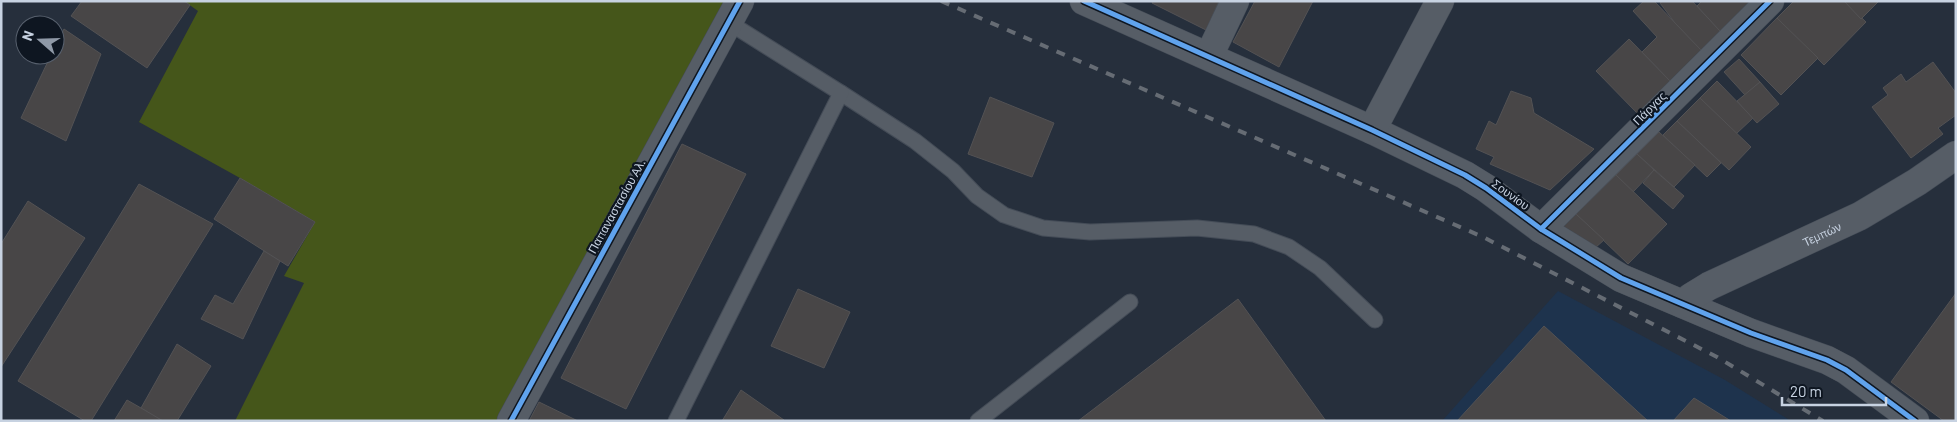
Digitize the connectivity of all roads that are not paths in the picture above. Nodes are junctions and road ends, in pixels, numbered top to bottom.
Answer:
1 (1084, 1) edge
2 (1235, 1) edge
3 (1440, 1) edge
4 (1770, 1) edge
5 (734, 12) edge
6 (1209, 56) junction
7 (841, 93) junction
8 (1372, 130) junction
9 (1956, 155) edge
10 (1541, 229) junction
11 (1130, 302) dead end
12 (1682, 304) junction
13 (1374, 320) dead end
14 (511, 421) edge
15 (676, 421) edge
16 (978, 421) edge
17 (1915, 421) edge

1 - 6 street, Σουνίου
2 - 6 street
3 - 8 street
4 - 10 street, Πάργας
5 - 7 lane
5 - 14 street, Παπαναστασίου Αλ.
6 - 8 street, Σουνίου
7 - 13 lane
7 - 15 lane
8 - 10 street, Σουνίου
9 - 12 street, Τεμπών
10 - 12 street, Σουνίου
11 - 16 lane
12 - 17 street, Σουνίου

